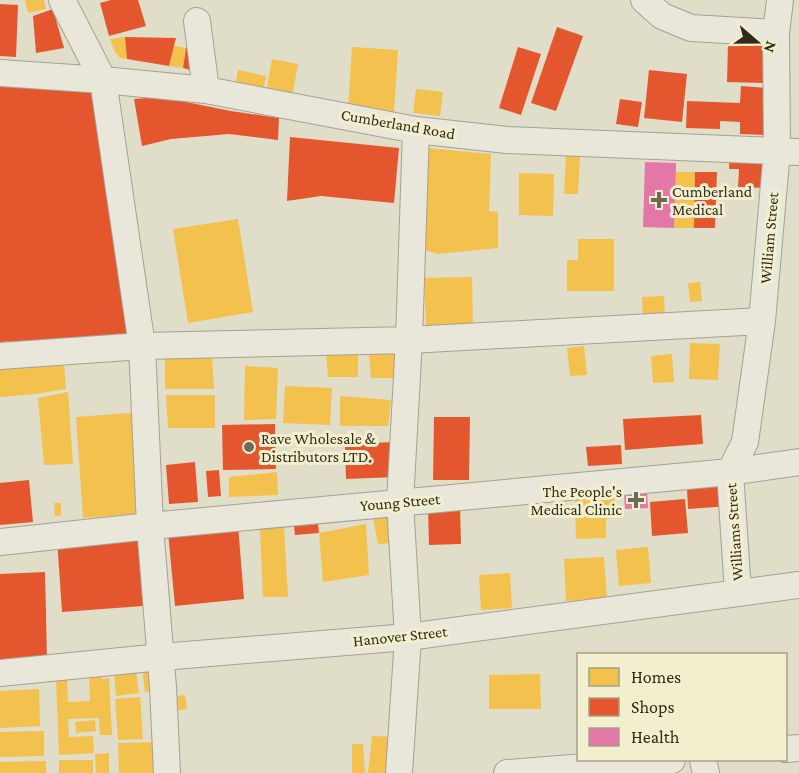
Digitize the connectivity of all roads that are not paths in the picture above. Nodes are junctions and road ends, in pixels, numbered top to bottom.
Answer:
1 (62, 0) edge
2 (644, 0) edge
3 (780, 0) edge
4 (197, 21) dead end
5 (776, 33) junction
6 (0, 73) edge
7 (103, 80) junction
8 (206, 90) junction
9 (416, 130) junction
10 (788, 151) edge
11 (762, 321) junction
12 (409, 340) junction
13 (142, 346) junction
14 (0, 356) edge
15 (799, 462) edge
16 (730, 472) junction
17 (400, 502) junction
18 (150, 526) junction
19 (0, 542) edge
20 (799, 585) edge
21 (738, 592) junction
22 (408, 637) junction
23 (161, 657) junction
24 (0, 673) edge
25 (648, 761) edge
26 (167, 773) edge
27 (399, 773) edge
28 (507, 773) edge

1 - 7 street
2 - 5 street
3 - 5 street, William Street
4 - 8 street
5 - 10 street, William Street
6 - 7 street, Cumberland Road
7 - 8 street, Cumberland Road
7 - 13 street
8 - 9 street, Cumberland Road
9 - 10 street, Cumberland Road
9 - 12 street
10 - 11 street, William Street
11 - 12 street
11 - 16 street, William Street
12 - 13 street
12 - 17 street
13 - 14 street
13 - 18 street
15 - 16 street, Young Street
16 - 17 street, Young Street
16 - 21 street, Williams Street
17 - 18 street, Young Street
17 - 22 street
18 - 19 street, Young Street
18 - 23 street
20 - 21 street, Hanover Street
21 - 22 street, Hanover Street
22 - 23 street, Hanover Street
22 - 27 street
23 - 24 street, Hanover Street
23 - 26 street
25 - 28 street

